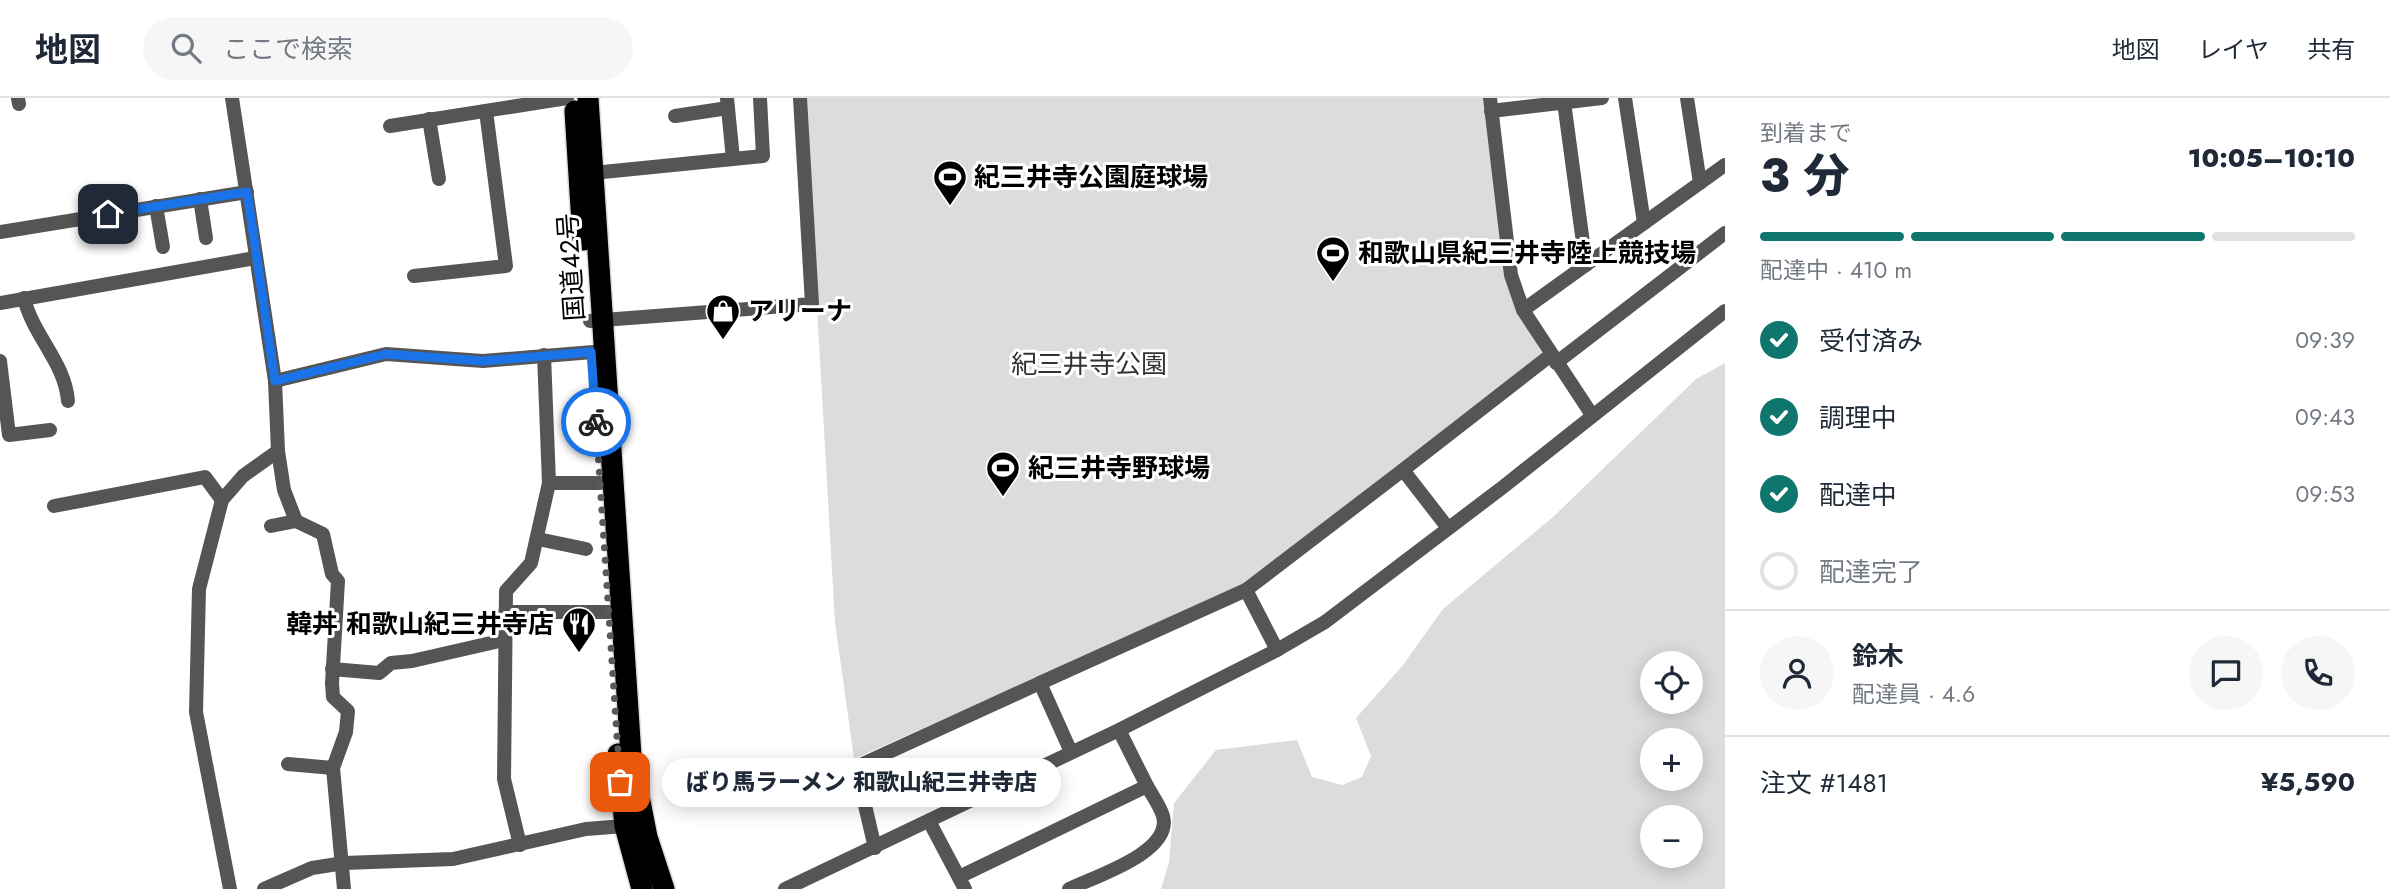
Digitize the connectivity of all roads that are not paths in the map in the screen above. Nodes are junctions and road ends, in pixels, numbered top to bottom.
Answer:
1 (232, 98) edge
2 (566, 98) edge
3 (574, 98) edge
4 (588, 98) edge
5 (760, 98) edge
6 (800, 98) edge
7 (1602, 98) edge
8 (1625, 98) edge
9 (1687, 98) edge
10 (1564, 102) junction
11 (728, 103) edge
12 (1490, 104) edge
13 (486, 111) junction
14 (675, 116) dead end
15 (429, 120) junction
16 (390, 126) dead end
17 (733, 159) junction
18 (1725, 165) edge
19 (593, 173) junction
20 (439, 179) dead end
21 (1700, 183) junction
22 (247, 192) junction
23 (200, 200) junction
24 (156, 206) junction
25 (1644, 223) junction
26 (0, 232) edge
27 (1725, 233) edge
28 (206, 238) dead end
29 (163, 247) dead end
30 (255, 258) junction
31 (1586, 265) junction
32 (414, 276) dead end
33 (24, 298) junction
34 (0, 303) edge
35 (1522, 310) junction
36 (1725, 311) edge
37 (596, 320) junction
38 (598, 352) junction
39 (544, 355) junction
40 (1554, 359) junction
41 (0, 361) edge
42 (275, 381) junction
43 (68, 401) dead end
44 (1592, 415) junction
45 (50, 430) dead end
46 (278, 451) junction
47 (1403, 470) junction
48 (550, 483) junction
49 (600, 483) junction
50 (222, 500) junction
51 (54, 506) dead end
52 (296, 521) junction
53 (271, 526) dead end
54 (1448, 528) junction
55 (538, 539) junction
56 (586, 549) dead end
57 (1246, 590) junction
58 (505, 612) junction
59 (608, 612) junction
60 (504, 640) junction
61 (1277, 650) junction
62 (332, 669) junction
63 (1040, 683) junction
64 (1119, 730) junction
65 (1071, 752) junction
66 (288, 764) dead end
67 (333, 768) junction
68 (1147, 786) junction
69 (929, 821) junction
70 (625, 826) junction
71 (520, 845) junction
72 (875, 848) junction
73 (344, 863) junction
74 (962, 883) edge
75 (230, 889) edge
76 (264, 889) edge
77 (344, 889) edge
78 (642, 889) edge
79 (664, 889) edge
80 (785, 889) edge
81 (1069, 889) edge

1 - 22 street
2 - 13 street
3 - 37 highway, 国道42号
4 - 19 highway, 国道42号
5 - 17 street
6 - 37 street
7 - 10 street
8 - 25 street
9 - 21 street
10 - 12 street
10 - 31 street
11 - 14 street
11 - 17 street
12 - 35 street
13 - 15 street
13 - 32 street
15 - 16 street
15 - 20 street
17 - 19 street
18 - 21 street
19 - 37 highway, 国道42号
21 - 25 street
22 - 23 street
22 - 30 street
23 - 24 street
23 - 28 street
24 - 26 street
24 - 29 street
25 - 31 street
27 - 40 street
30 - 33 street
30 - 42 street
31 - 35 street
33 - 34 street
33 - 43 street
35 - 40 street
36 - 44 street
37 - 38 highway, 国道42号
38 - 39 street
38 - 49 highway, 国道42号
38 - 79 highway, 国道42号
39 - 42 street
39 - 48 street
40 - 44 street
40 - 47 street
41 - 45 street
42 - 46 street
44 - 54 street
46 - 50 street
46 - 52 street
47 - 54 street
47 - 57 street
48 - 49 street
48 - 55 street
49 - 59 highway, 国道42号
50 - 51 street
50 - 75 street
52 - 53 street
52 - 62 street
54 - 61 street
55 - 56 street
55 - 58 street
57 - 61 street
57 - 63 street
58 - 59 street
58 - 60 street
59 - 70 highway, 国道42号
60 - 62 street
60 - 71 street
61 - 64 street
62 - 67 street
63 - 65 street
63 - 72 street
64 - 65 street
64 - 68 street
65 - 69 street
66 - 67 street
67 - 73 street
68 - 74 street
68 - 81 street
69 - 72 street
69 - 74 street
70 - 71 street
70 - 78 highway, 国道42号
71 - 73 street
72 - 80 street
73 - 76 street
73 - 77 street

